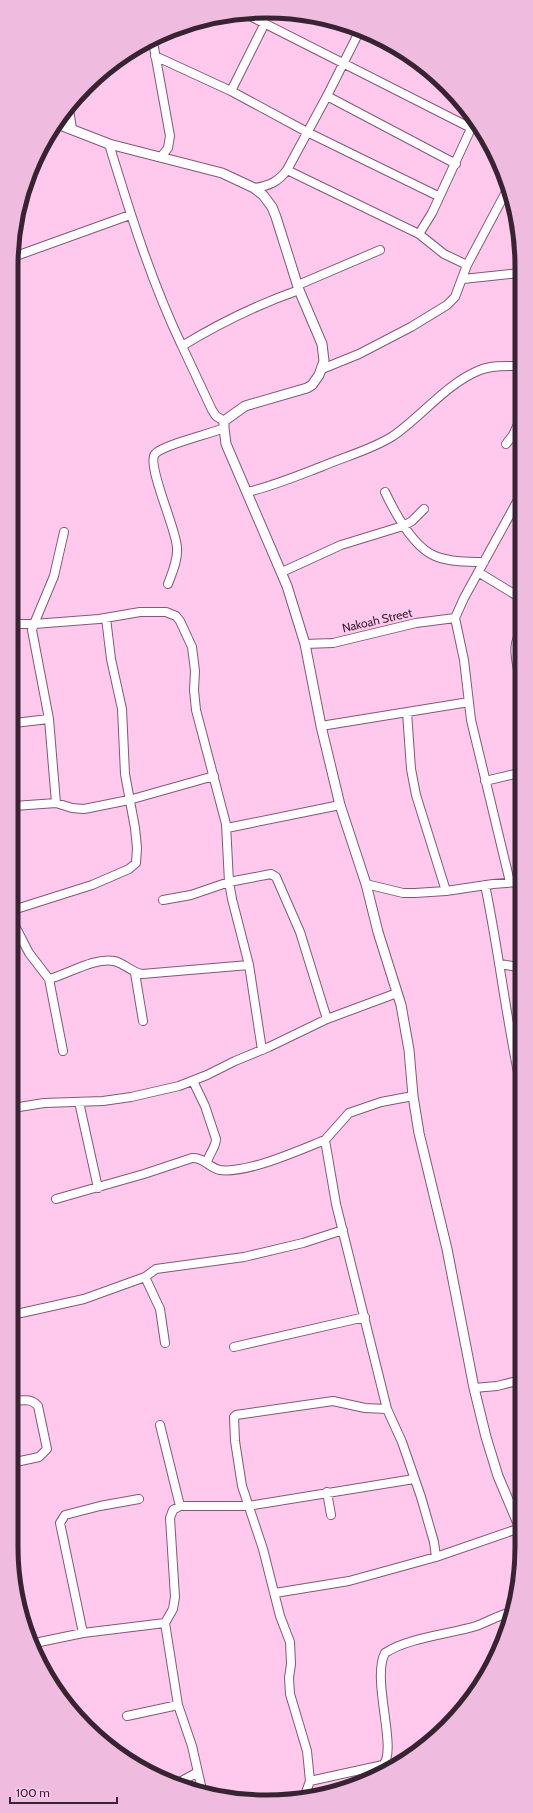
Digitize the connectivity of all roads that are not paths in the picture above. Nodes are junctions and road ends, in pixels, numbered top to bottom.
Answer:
1 (255, 19) edge
2 (264, 23) junction
3 (357, 35) edge
4 (154, 46) edge
5 (155, 56) junction
6 (343, 63) junction
7 (231, 90) junction
8 (327, 96) junction
9 (70, 114) edge
10 (470, 124) edge
11 (61, 126) edge
12 (472, 127) edge
13 (72, 129) junction
14 (307, 132) junction
15 (108, 144) junction
16 (161, 157) junction
17 (456, 164) junction
18 (287, 170) junction
19 (254, 188) junction
20 (505, 195) edge
21 (438, 196) junction
22 (130, 215) junction
23 (418, 234) junction
24 (380, 250) dead end
25 (19, 255) edge
26 (467, 265) junction
27 (515, 273) edge
28 (463, 278) junction
29 (299, 288) junction
30 (182, 346) junction
31 (515, 366) edge
32 (322, 369) junction
33 (224, 425) junction
34 (515, 431) edge
35 (506, 444) dead end
36 (248, 492) junction
37 (385, 492) dead end
38 (515, 505) edge
39 (424, 509) dead end
40 (403, 526) junction
41 (64, 532) dead end
42 (484, 562) junction
43 (282, 572) junction
44 (478, 572) junction
45 (168, 584) dead end
46 (515, 595) edge
47 (106, 618) junction
48 (455, 618) junction
49 (18, 624) edge
50 (34, 624) junction
51 (305, 644) junction
52 (468, 702) junction
53 (407, 712) junction
54 (49, 719) junction
55 (18, 723) edge
56 (321, 726) junction
57 (515, 774) edge
58 (214, 776) junction
59 (485, 781) junction
60 (129, 800) junction
61 (56, 803) junction
62 (340, 805) junction
63 (18, 806) edge
64 (227, 828) junction
65 (229, 882) junction
66 (514, 882) edge
67 (366, 884) junction
68 (485, 885) junction
69 (446, 891) junction
70 (163, 900) dead end
71 (18, 908) edge
72 (18, 932) edge
73 (500, 964) junction
74 (249, 965) junction
75 (515, 966) edge
76 (135, 973) junction
77 (49, 979) junction
78 (397, 993) junction
79 (327, 1019) junction
80 (143, 1021) dead end
81 (262, 1050) junction
82 (63, 1052) dead end
83 (515, 1057) edge
84 (193, 1081) junction
85 (413, 1096) junction
86 (78, 1102) junction
87 (18, 1107) edge
88 (325, 1140) junction
89 (207, 1162) junction
90 (98, 1188) junction
91 (56, 1199) dead end
92 (343, 1230) junction
93 (145, 1277) junction
94 (18, 1314) edge
95 (365, 1317) junction
96 (165, 1343) dead end
97 (234, 1347) dead end
98 (515, 1382) edge
99 (474, 1388) junction
100 (18, 1401) edge
101 (387, 1409) junction
102 (160, 1425) dead end
103 (18, 1462) edge
104 (414, 1479) junction
105 (327, 1492) junction
106 (139, 1499) dead end
107 (180, 1506) junction
108 (248, 1506) junction
109 (331, 1515) dead end
110 (515, 1516) edge
111 (515, 1530) edge
112 (436, 1557) junction
113 (275, 1593) junction
114 (506, 1613) edge
115 (164, 1623) junction
116 (83, 1633) junction
117 (37, 1642) edge
118 (178, 1705) junction
119 (127, 1716) dead end
120 (198, 1772) junction
121 (183, 1780) edge
122 (310, 1782) junction
123 (201, 1787) edge
124 (306, 1792) edge

1 - 2 street
2 - 6 street
2 - 7 street
3 - 6 street
4 - 5 street
5 - 7 street
5 - 16 street
6 - 8 street
6 - 10 street
7 - 14 street
8 - 14 street
8 - 17 street
9 - 13 street
11 - 13 street
12 - 17 street
13 - 15 street
14 - 18 street
14 - 21 street
15 - 16 street
15 - 22 street
16 - 19 street
17 - 21 street
18 - 19 street
18 - 23 street
19 - 29 street
20 - 26 street
21 - 23 street
22 - 25 street
22 - 30 street
23 - 26 street
24 - 29 street
26 - 28 street
27 - 28 street
28 - 32 street
29 - 30 street
29 - 32 street
30 - 33 street
31 - 36 street
32 - 33 street
33 - 36 street
33 - 45 street
34 - 35 street
36 - 43 street
37 - 40 street
38 - 42 street
39 - 40 street
40 - 42 street
40 - 43 street
41 - 50 street
42 - 44 street
43 - 51 street
44 - 46 street
44 - 48 street
47 - 50 street
47 - 58 street
47 - 60 street
48 - 51 street, Nakoah Street
48 - 52 street
49 - 50 street
50 - 54 street
51 - 56 street
52 - 53 street
52 - 59 street
53 - 56 street
53 - 69 street
54 - 55 street
54 - 61 street
56 - 62 street
57 - 59 street
58 - 60 street
58 - 64 street
59 - 66 street
60 - 61 street
60 - 71 street
61 - 63 street
62 - 64 street
62 - 67 street
64 - 65 street
65 - 70 street
65 - 74 street
65 - 79 street
66 - 68 street
67 - 69 street
67 - 78 street
68 - 69 street
68 - 73 street
72 - 77 street
73 - 75 street
73 - 83 street
74 - 76 street
74 - 81 street
76 - 77 street
76 - 80 street
77 - 82 street
78 - 79 street
78 - 85 street
79 - 81 street
81 - 84 street
84 - 86 street
84 - 89 street
85 - 88 street
85 - 99 street
86 - 87 street
86 - 90 street
88 - 89 street
88 - 92 street
89 - 90 street
90 - 91 street
92 - 93 street
92 - 95 street
93 - 94 street
93 - 96 street
95 - 97 street
95 - 101 street
98 - 99 street
99 - 110 street
100 - 103 street
101 - 104 street
101 - 108 street
102 - 107 street
104 - 105 street
104 - 112 street
105 - 108 street
105 - 109 street
106 - 116 street
107 - 108 street
107 - 115 street
108 - 113 street
111 - 112 street
112 - 113 street
113 - 122 street
114 - 122 street
115 - 116 street
115 - 118 street
116 - 117 street
118 - 119 street
118 - 120 street
120 - 121 street
120 - 123 street
122 - 124 street

